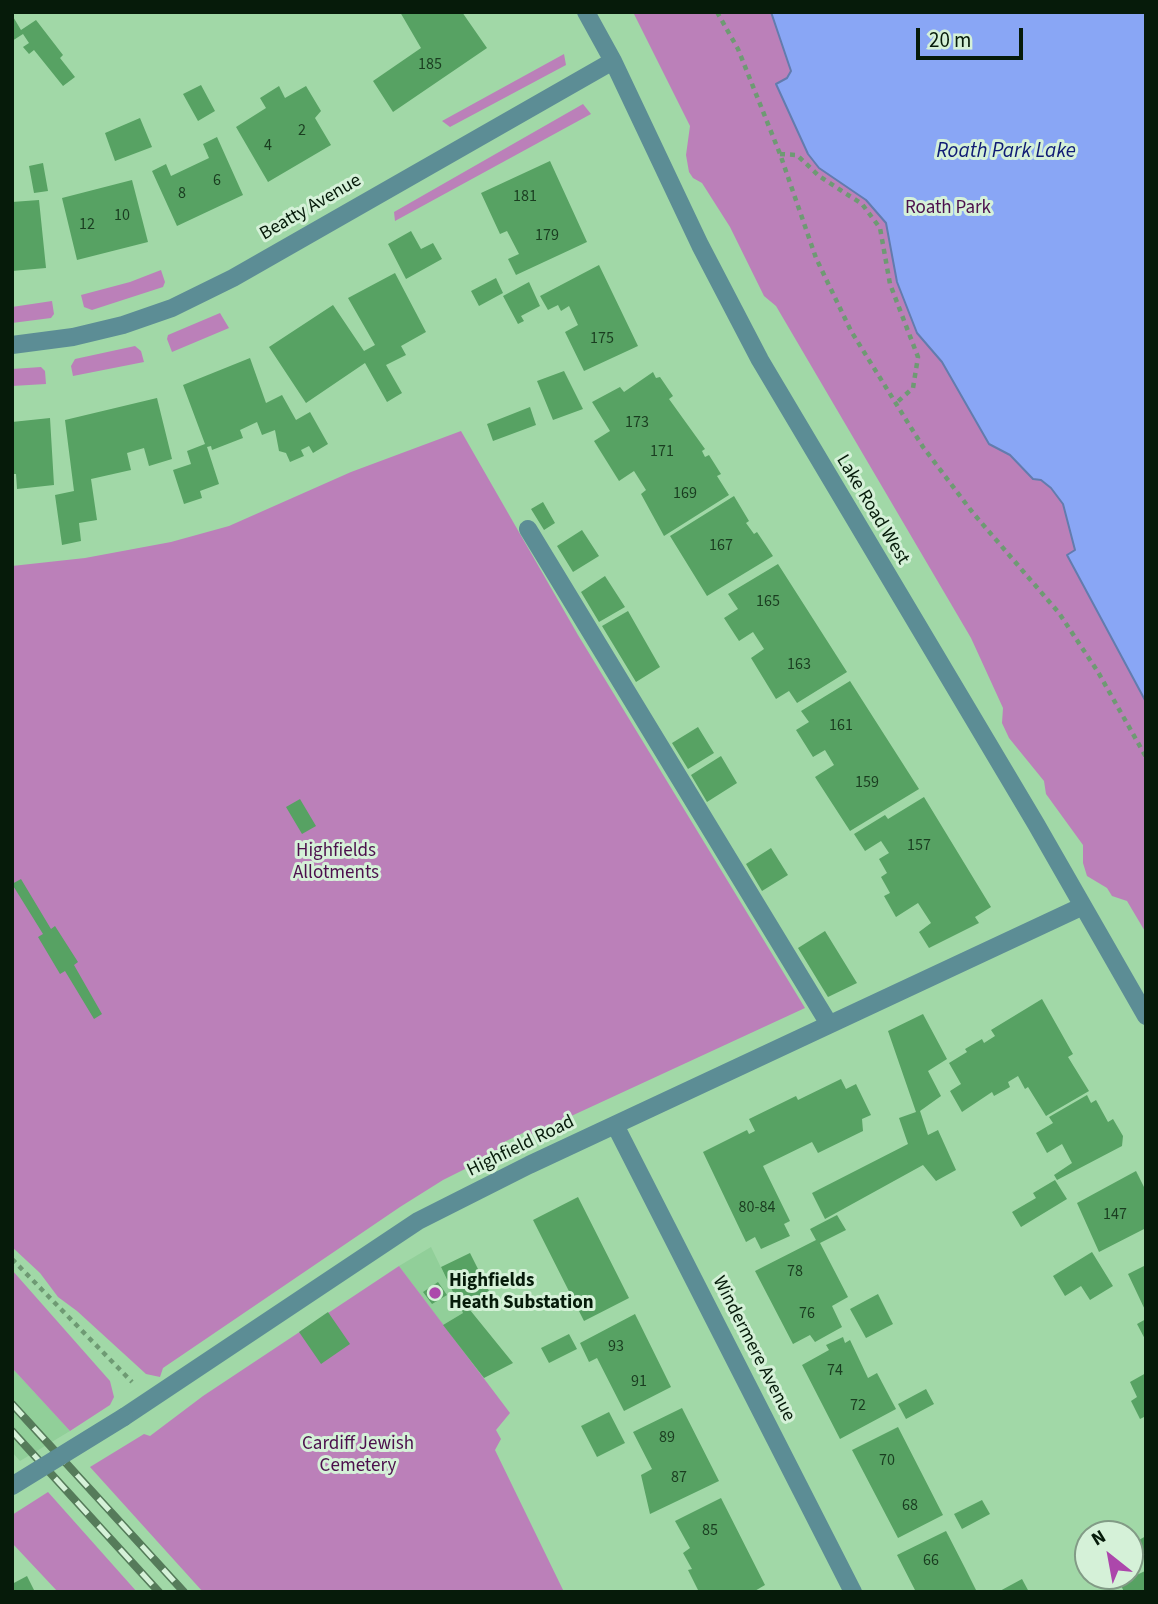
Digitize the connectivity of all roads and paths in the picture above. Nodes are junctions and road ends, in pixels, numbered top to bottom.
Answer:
1 (586, 12) edge
2 (717, 12) edge
3 (613, 61) junction
4 (780, 154) junction
5 (12, 345) edge
6 (895, 404) junction
7 (528, 529) dead end
8 (1146, 757) edge
9 (1083, 906) junction
10 (1146, 1016) edge
11 (829, 1024) junction
12 (615, 1125) junction
13 (12, 1259) edge
14 (149, 1401) junction
15 (12, 1486) edge
16 (853, 1592) edge

1 - 3 street, Lake Road West
2 - 4 path
3 - 5 street, Beatty Avenue
3 - 9 street, Lake Road West
4 - 6 path
4 - 6 path
6 - 8 path
7 - 11 street
9 - 10 street, Lake Road West
9 - 11 street, Highfield Road
11 - 12 street, Highfield Road
12 - 14 street, Highfield Road
12 - 16 street, Windermere Avenue
13 - 14 path
14 - 15 street, Highfield Road, bridge

